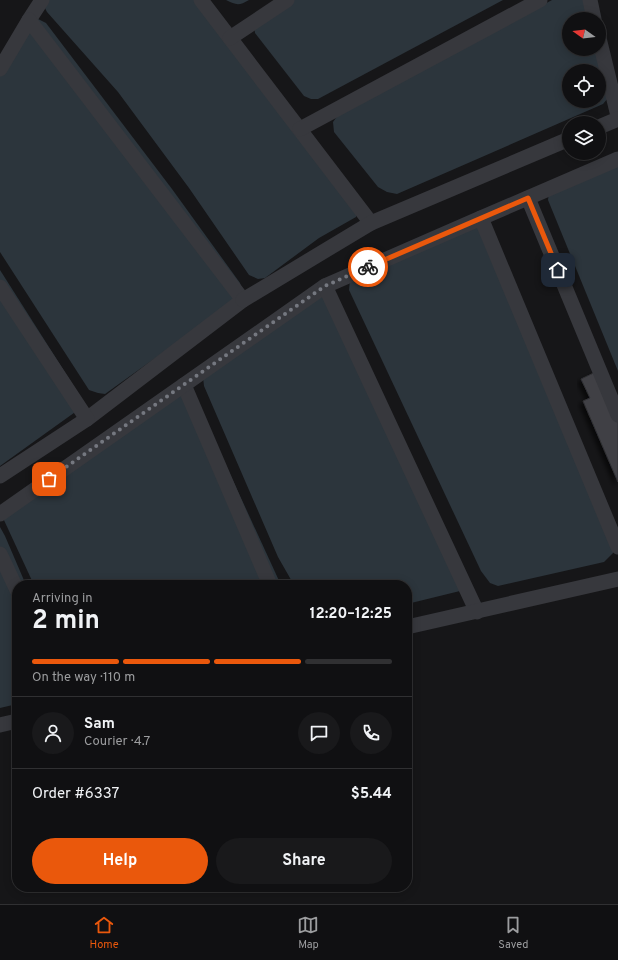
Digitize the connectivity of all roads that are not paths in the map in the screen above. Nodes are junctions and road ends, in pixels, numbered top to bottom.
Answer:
1 (42, 0) edge
2 (201, 0) edge
3 (287, 0) edge
4 (540, 0) edge
5 (590, 0) edge
6 (593, 12) edge
7 (29, 20) junction
8 (230, 38) junction
9 (603, 56) edge
10 (0, 69) edge
11 (618, 116) edge
12 (618, 119) edge
13 (606, 124) edge
14 (300, 129) junction
15 (562, 142) edge
16 (618, 159) edge
17 (528, 198) junction
18 (481, 218) junction
19 (371, 223) junction
20 (325, 286) junction
21 (0, 287) edge
22 (243, 300) junction
23 (184, 385) junction
24 (618, 415) edge
25 (87, 419) junction
26 (0, 476) edge
27 (0, 514) edge
28 (618, 547) edge
29 (0, 554) edge
30 (618, 579) edge
31 (12, 580) edge
32 (268, 580) edge
33 (477, 612) junction
34 (412, 626) edge
35 (12, 722) edge
36 (0, 725) edge

1 - 7 lane
2 - 8 lane
3 - 8 lane
4 - 14 lane
5 - 6 lane
7 - 10 lane
7 - 22 lane
8 - 14 lane
9 - 11 lane
12 - 13 lane
14 - 19 lane
15 - 19 lane
16 - 17 lane
17 - 18 lane
17 - 24 lane
18 - 20 lane
18 - 28 lane
19 - 22 lane
20 - 23 lane
20 - 33 lane
21 - 25 lane
22 - 25 lane
23 - 27 lane
23 - 32 lane
25 - 26 lane
29 - 31 lane
30 - 33 lane
33 - 34 lane
35 - 36 lane

